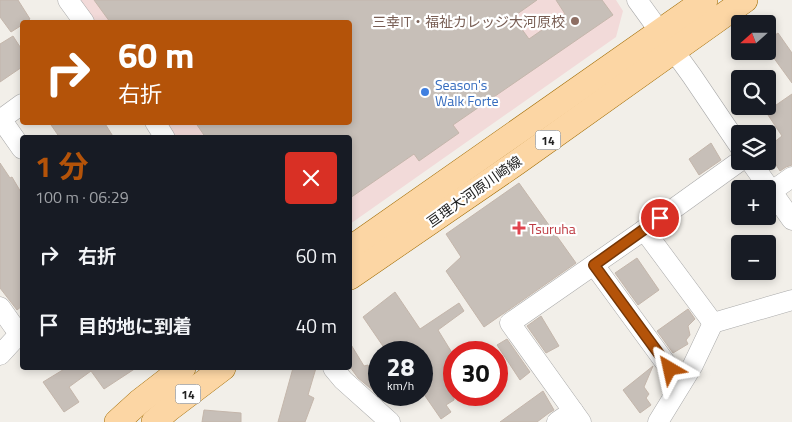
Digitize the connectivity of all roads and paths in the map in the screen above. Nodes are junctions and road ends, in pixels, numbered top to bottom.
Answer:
1 (68, 0) edge
2 (637, 0) edge
3 (705, 0) edge
4 (745, 0) edge
5 (83, 20) edge
6 (666, 41) junction
7 (20, 105) edge
8 (1, 119) edge
9 (731, 134) edge
10 (20, 146) edge
11 (731, 167) edge
12 (792, 177) edge
13 (776, 188) edge
14 (776, 197) edge
15 (792, 220) edge
16 (644, 230) junction
17 (352, 248) edge
18 (594, 265) junction
19 (352, 276) edge
20 (792, 300) edge
21 (0, 307) edge
22 (713, 323) junction
23 (20, 331) edge
24 (20, 333) edge
25 (0, 355) edge
26 (180, 370) edge
27 (220, 370) edge
28 (335, 370) edge
29 (681, 384) junction
30 (570, 418) edge
31 (118, 422) edge
32 (154, 422) edge
33 (390, 422) edge
34 (658, 422) edge

1 - 5 street
2 - 6 street
3 - 6 main road, 亘理大河原川崎線 / 14
4 - 6 main road, 亘理大河原川崎線 / 14
6 - 9 street
6 - 17 main road, 亘理大河原川崎線 / 14
6 - 19 main road, 亘理大河原川崎線 / 14
7 - 8 street
8 - 10 street
11 - 16 street
12 - 13 street
14 - 15 street
16 - 18 street
16 - 22 street
18 - 29 street
18 - 30 street
20 - 22 street
21 - 23 street
22 - 29 street
24 - 25 street
26 - 31 main road, 14
27 - 32 main road, 14
28 - 33 street
29 - 34 street

